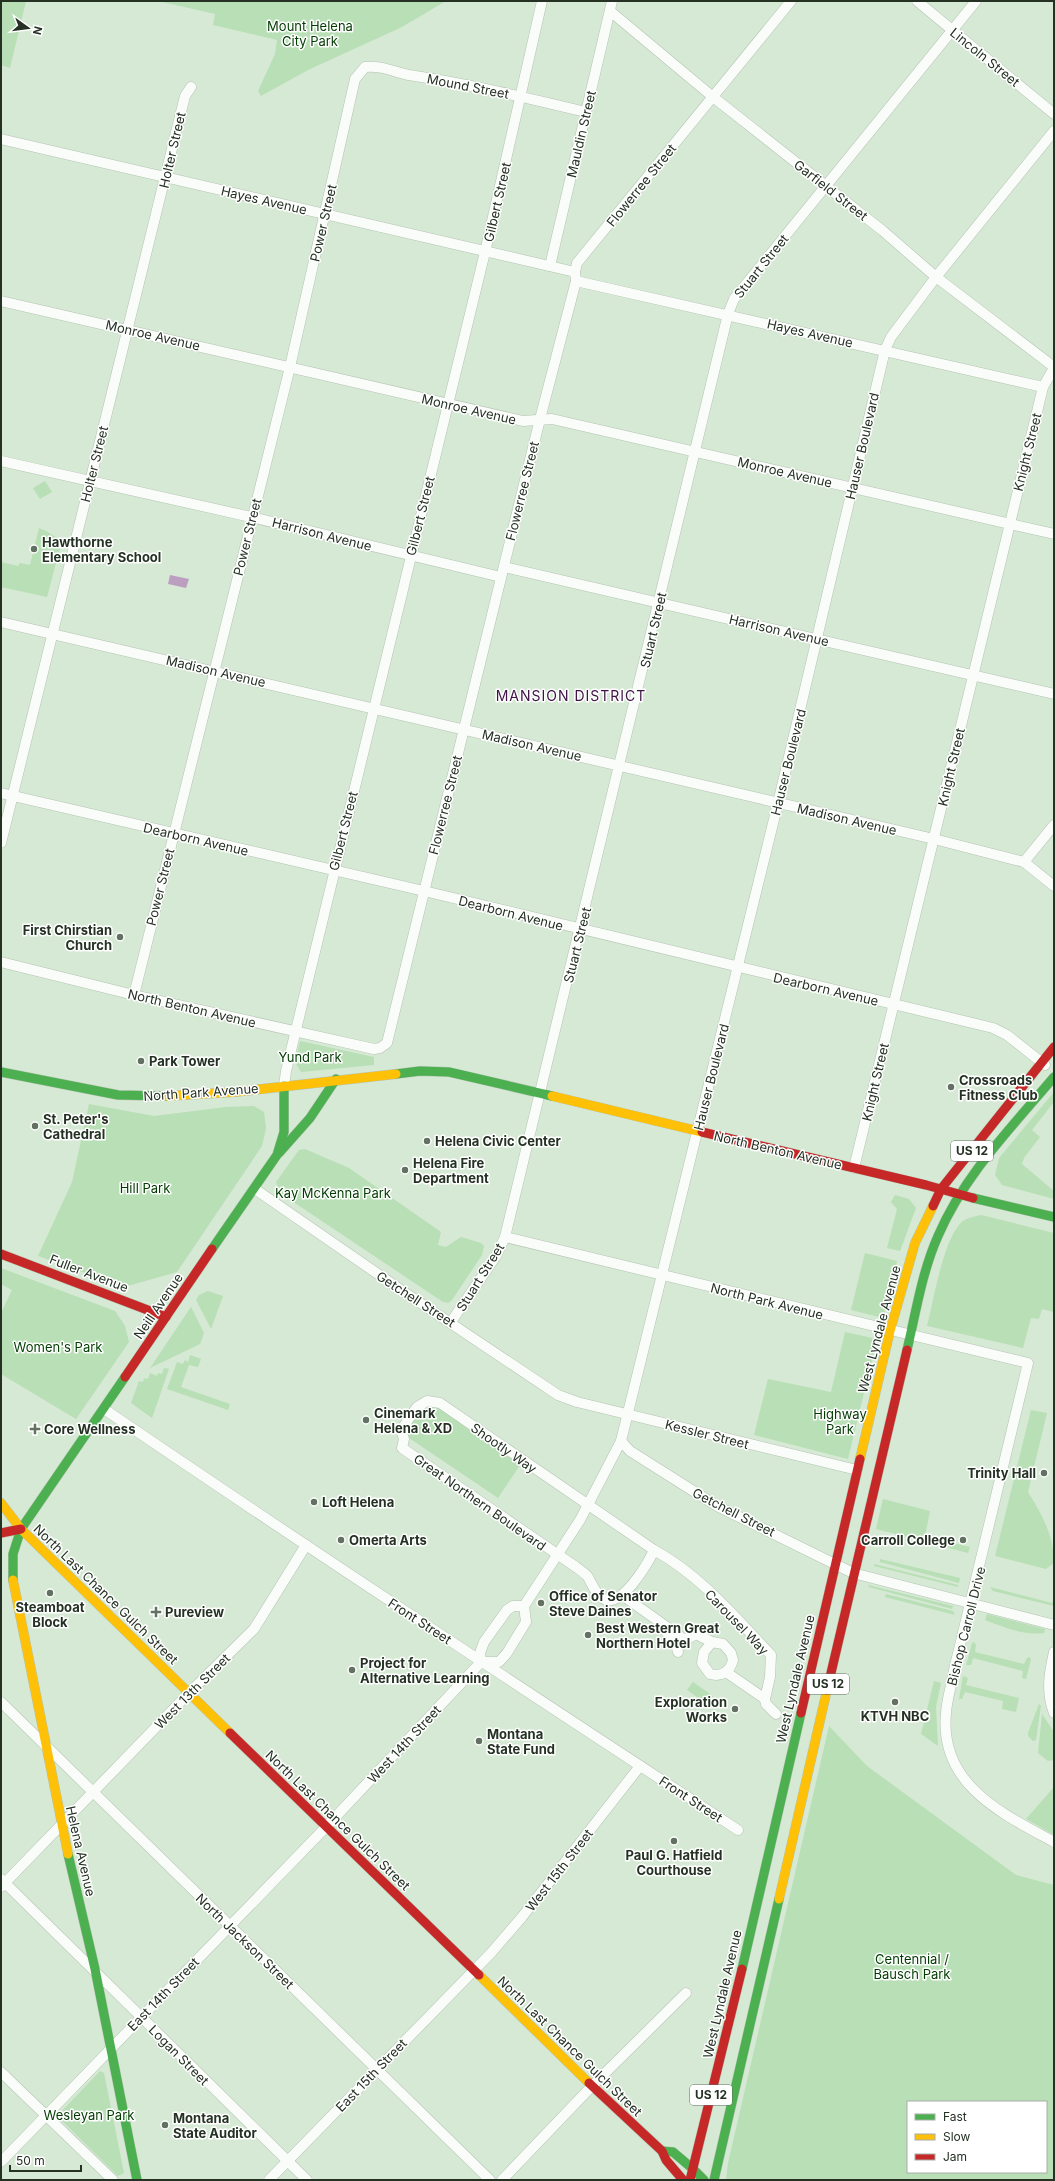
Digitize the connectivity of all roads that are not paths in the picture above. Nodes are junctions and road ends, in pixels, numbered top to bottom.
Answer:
1 (542, 1) edge
2 (791, 1) edge
3 (916, 1) edge
4 (976, 1) edge
5 (611, 6) edge
6 (952, 30) junction
7 (355, 79) joint
8 (191, 87) dead end
9 (521, 96) junction
10 (713, 97) junction
11 (586, 112) junction
12 (1054, 114) edge
13 (1054, 131) edge
14 (1, 139) edge
15 (166, 177) junction
16 (826, 185) junction
17 (325, 214) junction
18 (485, 252) junction
19 (550, 266) junction
20 (575, 276) junction
21 (936, 277) junction
22 (1, 301) edge
23 (728, 314) junction
24 (128, 329) junction
25 (886, 350) junction
26 (290, 367) junction
27 (1054, 367) edge
28 (1043, 387) junction
29 (448, 404) junction
30 (540, 419) junction
31 (695, 451) junction
32 (1, 461) edge
33 (90, 481) junction
34 (853, 487) junction
35 (252, 517) junction
36 (1010, 524) junction
37 (1054, 534) edge
38 (410, 556) junction
39 (504, 567) junction
40 (501, 577) junction
41 (659, 603) junction
42 (1, 622) edge
43 (51, 633) junction
44 (817, 639) junction
45 (215, 671) junction
46 (973, 675) junction
47 (1054, 694) edge
48 (374, 708) junction
49 (464, 729) junction
50 (620, 766) junction
51 (1, 793) edge
52 (12, 796) junction
53 (778, 803) junction
54 (1054, 825) edge
55 (174, 834) junction
56 (934, 838) junction
57 (1, 843) edge
58 (1024, 862) junction
59 (334, 870) junction
60 (1054, 886) edge
61 (424, 891) junction
62 (580, 930) junction
63 (1, 962) edge
64 (737, 968) junction
65 (134, 995) junction
66 (893, 1004) junction
67 (295, 1031) junction
68 (384, 1046) joint
69 (1054, 1047) edge
70 (1042, 1062) junction
71 (1, 1072) edge
72 (1054, 1073) edge
73 (1054, 1077) edge
74 (336, 1079) junction
75 (284, 1086) junction
76 (540, 1093) junction
77 (698, 1131) junction
78 (277, 1155) junction
79 (854, 1168) junction
80 (255, 1189) junction
81 (941, 1189) junction
82 (958, 1194) junction
83 (1054, 1217) edge
84 (505, 1237) junction
85 (1, 1254) edge
86 (662, 1275) junction
87 (166, 1318) junction
88 (452, 1322) junction
89 (890, 1331) junction
90 (910, 1335) junction
91 (1028, 1363) joint
92 (558, 1395) joint
93 (104, 1409) junction
94 (628, 1414) junction
95 (621, 1441) junction
96 (402, 1448) joint
97 (857, 1470) junction
98 (1, 1503) edge
99 (588, 1506) junction
100 (21, 1529) junction
101 (1, 1533) edge
102 (306, 1545) junction
103 (654, 1550) junction
104 (557, 1555) junction
105 (835, 1562) junction
106 (5, 1566) dead end
107 (854, 1573) junction
108 (13, 1580) junction
109 (629, 1600) dead end
110 (972, 1603) junction
111 (524, 1606) junction
112 (1054, 1624) edge
113 (712, 1642) junction
114 (1054, 1652) edge
115 (481, 1662) junction
116 (726, 1672) junction
117 (189, 1693) junction
118 (765, 1699) junction
119 (1, 1702) edge
120 (1054, 1713) edge
121 (776, 1714) dead end
122 (46, 1746) junction
123 (640, 1766) junction
124 (92, 1793) junction
125 (61, 1824) junction
126 (326, 1827) junction
127 (738, 1830) dead end
128 (1054, 1842) edge
129 (2, 1883) edge
130 (230, 1926) junction
131 (95, 1969) junction
132 (474, 1971) junction
133 (686, 1993) dead end
134 (141, 2017) junction
135 (110, 2050) junction
136 (376, 2068) junction
137 (1, 2072) edge
138 (592, 2086) junction
139 (46, 2115) junction
140 (662, 2151) junction
141 (287, 2161) junction
142 (1, 2162) edge
143 (693, 2170) junction
144 (113, 2180) edge
145 (138, 2180) edge
146 (269, 2180) edge
147 (307, 2180) edge
148 (490, 2180) edge
149 (502, 2180) edge
150 (684, 2180) edge
151 (690, 2180) edge
152 (704, 2180) edge
153 (714, 2180) edge

1 - 9 street, Gilbert Street
2 - 10 street, Flowerree Street
3 - 6 street, Lincoln Street
4 - 6 street, Stuart Street
5 - 10 street, Garfield Street
5 - 11 street, Mauldin Street
6 - 12 street, Lincoln Street
6 - 16 street, Stuart Street
7 - 9 street, Mound Street
7 - 17 street, Power Street
8 - 15 street, Holter Street
9 - 11 street, Mound Street
9 - 18 street, Gilbert Street
10 - 16 street, Garfield Street
10 - 20 street, Flowerree Street
11 - 19 street, Mauldin Street
13 - 21 street, Hauser Boulevard
14 - 15 street, Hayes Avenue
15 - 17 street, Hayes Avenue
15 - 24 street, Holter Street
16 - 21 street, Garfield Street
16 - 23 street, Stuart Street
17 - 18 street, Hayes Avenue
17 - 26 street, Power Street
18 - 19 street, Hayes Avenue
18 - 29 street, Gilbert Street
19 - 20 street, Hayes Avenue
20 - 23 street, Hayes Avenue
20 - 30 street, Flowerree Street
21 - 25 street, Hauser Boulevard
21 - 27 street, Garfield Street
22 - 24 street, Monroe Avenue
23 - 25 street, Hayes Avenue
23 - 31 street, Stuart Street
24 - 26 street, Monroe Avenue
24 - 33 street, Holter Street
25 - 28 street, Hayes Avenue
25 - 34 street, Hauser Boulevard
26 - 29 street, Monroe Avenue
26 - 35 street, Power Street
27 - 28 street, Knight Street
28 - 36 street, Knight Street
29 - 30 street, Monroe Avenue
29 - 38 street, Gilbert Street
30 - 31 street, Monroe Avenue
30 - 39 street, Flowerree Street
31 - 34 street, Monroe Avenue
31 - 41 street, Stuart Street
32 - 33 street, Harrison Avenue
33 - 35 street, Harrison Avenue
33 - 43 street, Holter Street
34 - 36 street, Monroe Avenue
34 - 44 street, Hauser Boulevard
35 - 38 street, Harrison Avenue
35 - 45 street, Power Street
36 - 37 street, Monroe Avenue
36 - 46 street, Knight Street
38 - 40 street, Harrison Avenue
38 - 48 street, Gilbert Street
39 - 40 street, Flowerree Street
39 - 41 street, Harrison Avenue
40 - 49 street, Flowerree Street
41 - 44 street, Harrison Avenue
41 - 50 street, Stuart Street
42 - 43 street, Madison Avenue
43 - 45 street, Madison Avenue
43 - 52 street, Holter Street
44 - 46 street, Harrison Avenue
44 - 53 street, Hauser Boulevard
45 - 48 street, Madison Avenue
45 - 55 street, Power Street
46 - 47 street, Harrison Avenue
46 - 56 street, Knight Street
48 - 49 street, Madison Avenue
48 - 59 street, Gilbert Street
49 - 50 street, Madison Avenue
49 - 61 street, Flowerree Street
50 - 53 street, Madison Avenue
50 - 62 street, Stuart Street
51 - 52 street, Dearborn Avenue
52 - 55 street, Dearborn Avenue
52 - 57 street, Holter Street
53 - 56 street, Madison Avenue
53 - 64 street, Hauser Boulevard
54 - 58 street
55 - 59 street, Dearborn Avenue
55 - 65 street, Power Street
56 - 58 street, Madison Avenue
56 - 66 street, Knight Street
58 - 60 street, Madison Avenue
59 - 61 street, Dearborn Avenue
59 - 67 street, Gilbert Street
61 - 62 street, Dearborn Avenue
61 - 68 street, Flowerree Street
62 - 64 street, Dearborn Avenue
62 - 76 street, Stuart Street
63 - 65 street, North Benton Avenue
64 - 66 street, Dearborn Avenue
64 - 77 street, Hauser Boulevard
65 - 67 street, North Benton Avenue
66 - 70 street, Dearborn Avenue
66 - 79 street, Knight Street
67 - 68 street, North Benton Avenue
67 - 75 street
69 - 70 main road, US 12
70 - 72 street, Dearborn Avenue
70 - 81 main road, US 12
71 - 75 main road, North Park Avenue
73 - 82 main road, US 12
74 - 75 main road, North Park Avenue
74 - 76 main road, North Benton Avenue
74 - 78 main road
75 - 78 main road, Neill Avenue
76 - 77 main road, North Benton Avenue
76 - 84 street, Stuart Street
77 - 79 main road, North Benton Avenue
77 - 86 street, Hauser Boulevard
78 - 80 main road, Neill Avenue
79 - 81 main road, North Benton Avenue
80 - 87 main road, Neill Avenue
80 - 88 street, Getchell Street
81 - 82 main road, North Benton Avenue
81 - 89 main road, West Lyndale Avenue / US 12
82 - 83 main road, North Benton Avenue
82 - 90 main road, US 12
84 - 86 street, North Park Avenue
84 - 88 street, Stuart Street
85 - 87 main road, Fuller Avenue
86 - 89 street, North Park Avenue
86 - 94 street, Hauser Boulevard
87 - 93 main road, Neill Avenue
88 - 92 street, Getchell Street
89 - 90 street, North Park Avenue
89 - 97 main road, West Lyndale Avenue / US 12
90 - 91 street, North Park Avenue
90 - 107 main road, US 12
91 - 110 street, Bishop Carroll Drive
92 - 94 street, Kessler Street
93 - 100 main road, Neill Avenue
93 - 102 street, Front Street
94 - 95 street, Hauser Boulevard
94 - 97 street, Kessler Street
95 - 99 street
95 - 105 street, Getchell Street
96 - 99 street, Shootly Way
96 - 104 street, Great Northern Boulevard
97 - 105 main road, West Lyndale Avenue / US 12
98 - 100 main road, North Last Chance Gulch Street
99 - 103 street, Shootly Way
99 - 104 street
100 - 101 main road
100 - 108 main road, Helena Avenue
100 - 117 main road, North Last Chance Gulch Street
102 - 115 street, Front Street
102 - 117 street, West 13th Street
103 - 104 street, Great Northern Boulevard
103 - 118 street, Carousel Way
104 - 111 street
105 - 107 street, Getchell Street
105 - 143 main road, West Lyndale Avenue / US 12
106 - 108 main road
107 - 110 street, Getchell Street
107 - 153 main road, US 12
108 - 122 main road, Helena Avenue
109 - 113 street
110 - 112 street, Getchell Street
110 - 128 street, Bishop Carroll Drive
111 - 115 street
111 - 115 street
113 - 116 street
113 - 116 street
114 - 120 street
115 - 123 street, Front Street
115 - 126 street, West 14th Street
116 - 118 street
117 - 124 street, West 13th Street
117 - 126 main road, North Last Chance Gulch Street
118 - 121 street
119 - 122 street, North Jackson Street
122 - 124 street, North Jackson Street
122 - 125 main road, Helena Avenue
123 - 127 street, Front Street
123 - 132 street, West 15th Street
124 - 125 street, West 13th Street
124 - 130 street, North Jackson Street
125 - 129 street, West 13th Street
125 - 131 main road, Helena Avenue
126 - 130 street, East 14th Street
126 - 132 main road, North Last Chance Gulch Street
129 - 131 street, Logan Street
130 - 134 street, East 14th Street
130 - 136 street, North Jackson Street
131 - 134 street, Logan Street
131 - 135 main road, Helena Avenue
132 - 136 street, East 15th Street
132 - 138 main road, North Last Chance Gulch Street
133 - 138 street
134 - 135 street, East 14th Street
134 - 141 street, Logan Street
135 - 139 street, East 14th Street
135 - 145 main road, Helena Avenue
136 - 141 street, East 15th Street
136 - 148 street, North Jackson Street
137 - 139 street
138 - 140 main road, North Last Chance Gulch Street
138 - 149 street
139 - 142 street, East 14th Street
139 - 144 street
140 - 143 main road, North Last Chance Gulch Street
140 - 150 main road, North Last Chance Gulch Street
141 - 146 street, East 15th Street
141 - 147 street, Logan Street
143 - 151 main road, West Lyndale Avenue / US 12
143 - 152 main road, North Last Chance Gulch Street

